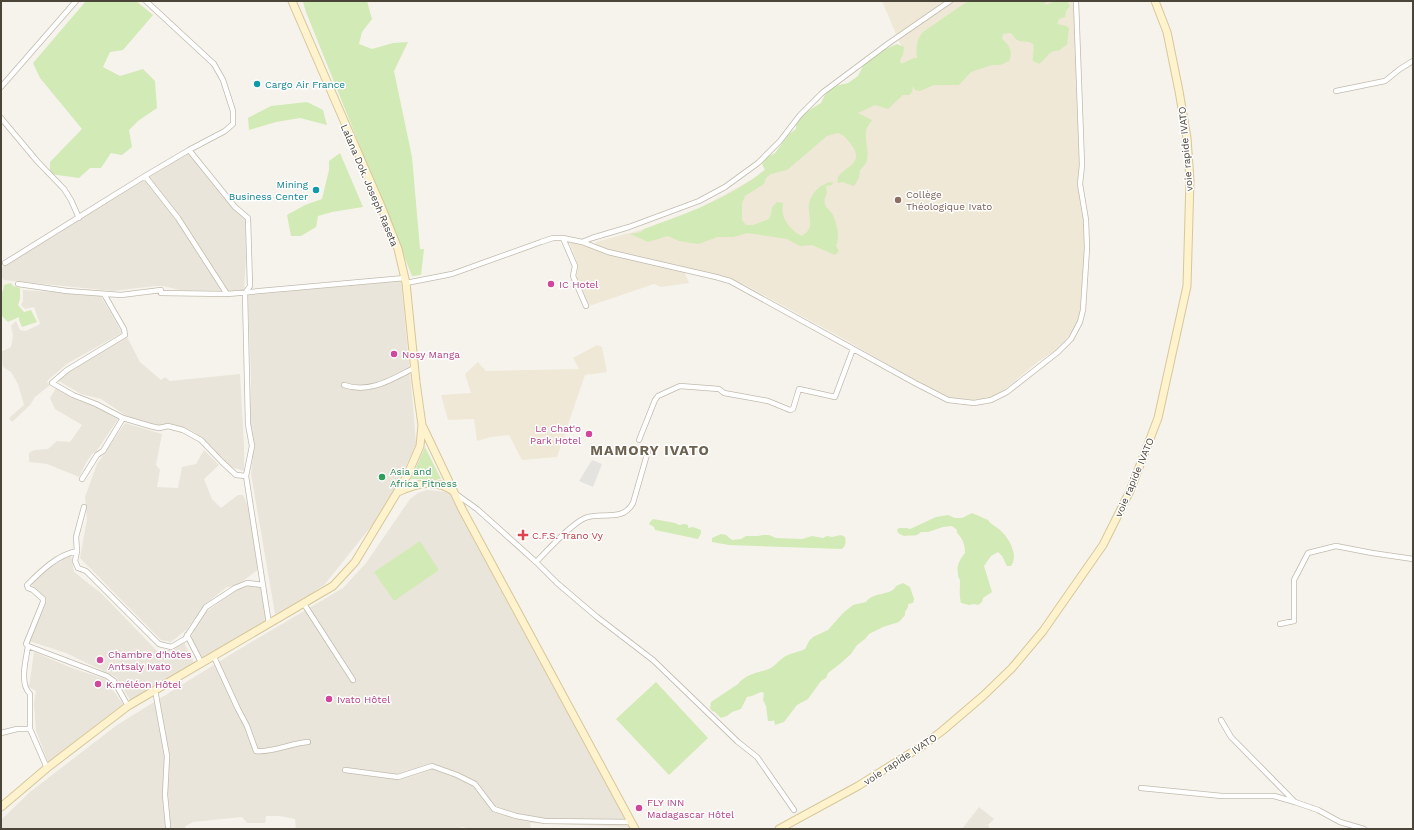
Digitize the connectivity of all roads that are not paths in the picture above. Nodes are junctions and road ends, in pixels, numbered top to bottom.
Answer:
1 (76, 1) edge
2 (146, 1) edge
3 (292, 1) edge
4 (950, 1) edge
5 (1076, 1) edge
6 (1156, 1) edge
7 (1413, 61) edge
8 (1, 87) edge
9 (1336, 90) dead end
10 (1, 118) edge
11 (188, 150) junction
12 (145, 176) junction
13 (78, 218) junction
14 (563, 238) junction
15 (582, 242) junction
16 (5, 263) dead end
17 (406, 280) junction
18 (18, 284) dead end
19 (245, 292) junction
20 (104, 294) junction
21 (227, 294) junction
22 (586, 306) dead end
23 (853, 349) junction
24 (414, 368) junction
25 (344, 385) dead end
26 (124, 418) junction
27 (422, 425) junction
28 (639, 440) dead end
29 (648, 451) dead end
30 (246, 476) junction
31 (82, 479) dead end
32 (398, 492) junction
33 (454, 492) junction
34 (84, 507) dead end
35 (77, 551) junction
36 (1413, 559) edge
37 (536, 562) junction
38 (263, 585) junction
39 (304, 604) junction
40 (269, 624) junction
41 (1280, 624) dead end
42 (188, 635) junction
43 (28, 646) junction
44 (214, 657) junction
45 (202, 664) junction
46 (353, 680) dead end
47 (155, 690) junction
48 (128, 706) junction
49 (1221, 720) dead end
50 (30, 728) junction
51 (1, 734) edge
52 (308, 742) dead end
53 (47, 768) junction
54 (345, 770) dead end
55 (1141, 788) dead end
56 (1296, 802) junction
57 (1, 807) edge
58 (794, 810) dead end
59 (631, 822) junction
60 (168, 826) dead end
61 (635, 829) edge
62 (779, 829) edge
63 (1364, 829) edge

1 - 8 street
2 - 11 street
3 - 17 main road, Lalana Dok. Joseph Raseta
4 - 15 street
5 - 23 street
6 - 62 main road, voie rapide IVATO
7 - 9 street
10 - 13 street
11 - 12 street
11 - 19 street
12 - 13 street
12 - 21 street
13 - 16 street
14 - 15 street
14 - 17 street
14 - 22 street
15 - 23 street
17 - 19 street
17 - 24 main road, Lalana Dok. Joseph Raseta
18 - 20 street
19 - 21 street
19 - 30 street
20 - 21 street
20 - 26 street
23 - 28 street
24 - 25 street
24 - 27 main road, Lalana Dok. Joseph Raseta
26 - 30 street
26 - 31 street
27 - 32 main road
27 - 33 main road
29 - 37 street
30 - 38 street
32 - 33 main road
32 - 39 main road
33 - 37 street
33 - 59 main road
34 - 35 street
35 - 42 street
35 - 43 street
36 - 41 street
37 - 58 street
38 - 40 street
38 - 42 street
39 - 40 main road
39 - 46 street
40 - 44 main road
42 - 45 street
43 - 48 street
43 - 50 street
44 - 45 main road
44 - 52 street
45 - 47 main road
47 - 48 main road
47 - 60 street
48 - 53 main road
49 - 56 street
50 - 51 street
50 - 53 street
53 - 57 main road
54 - 59 street
55 - 56 street
56 - 63 street
59 - 61 main road

